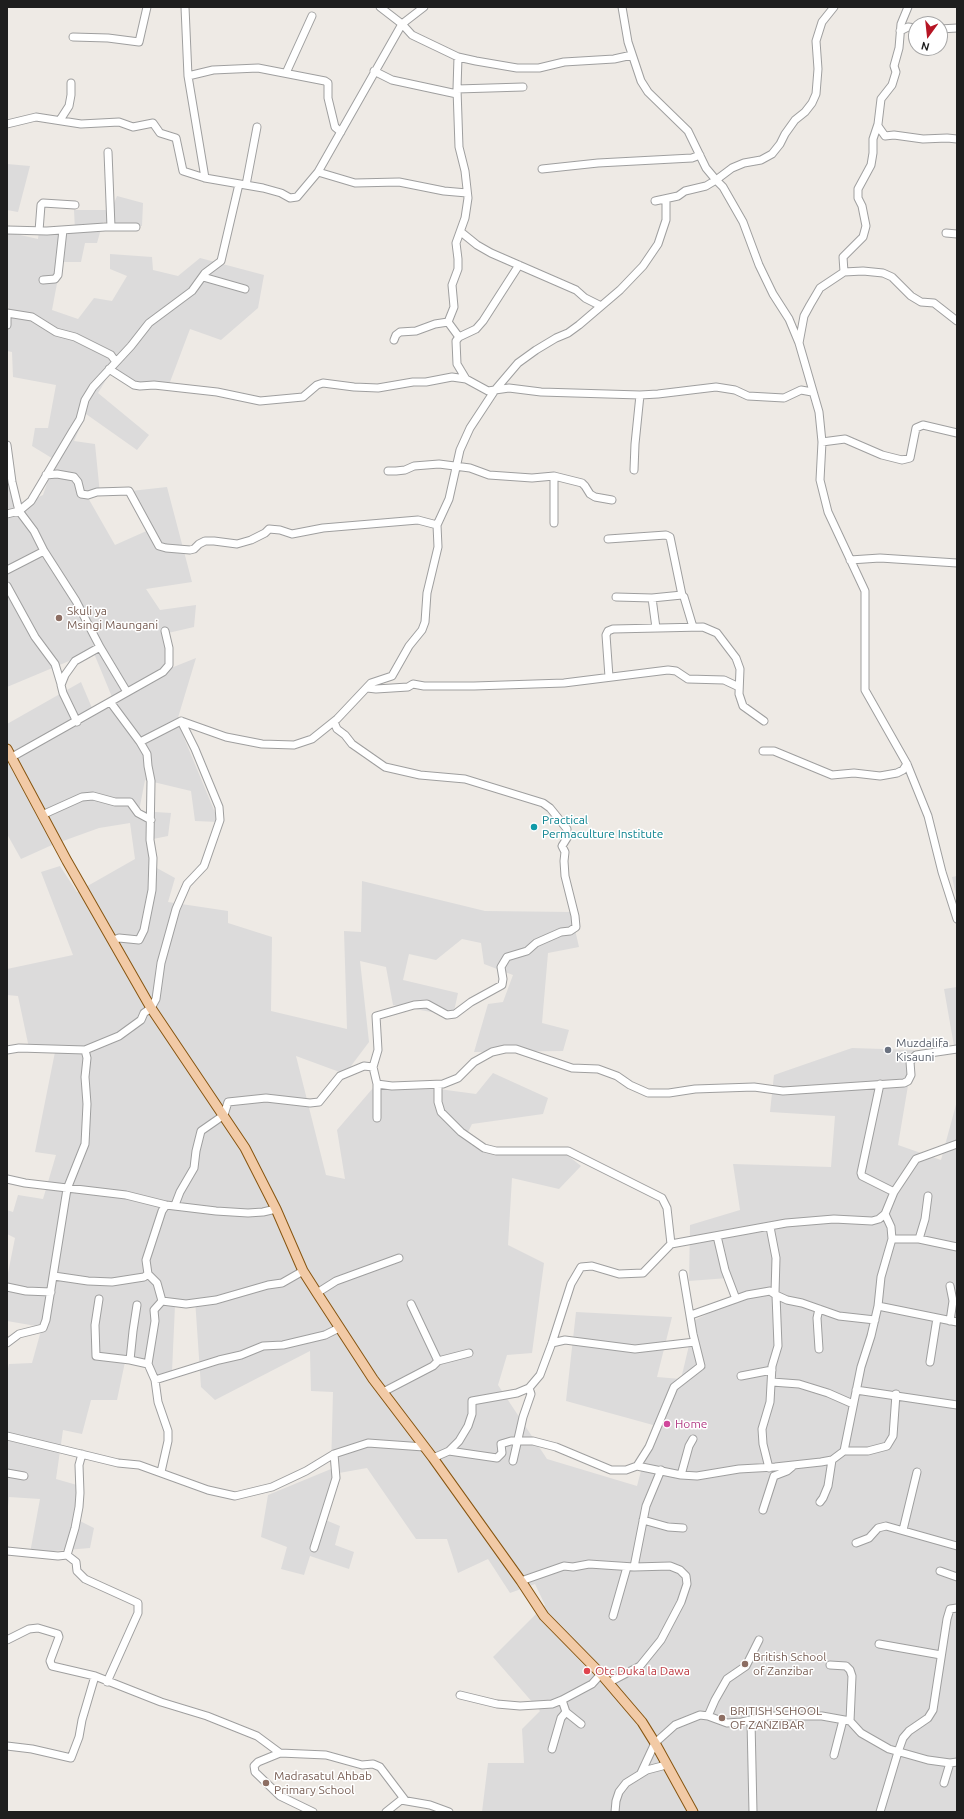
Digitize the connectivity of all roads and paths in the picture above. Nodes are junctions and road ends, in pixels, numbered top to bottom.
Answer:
1 (147, 7) edge
2 (185, 7) edge
3 (380, 7) edge
4 (424, 7) edge
5 (622, 7) edge
6 (834, 7) edge
7 (908, 7) edge
8 (312, 16) dead end
9 (402, 24) junction
10 (908, 27) edge
11 (900, 30) junction
12 (73, 37) dead end
13 (632, 55) junction
14 (458, 57) junction
15 (374, 71) junction
16 (286, 73) junction
17 (188, 76) junction
18 (71, 83) dead end
19 (523, 87) dead end
20 (457, 92) junction
21 (60, 120) junction
22 (7, 124) edge
23 (878, 126) junction
24 (257, 127) dead end
25 (341, 132) junction
26 (957, 139) edge
27 (108, 152) dead end
28 (700, 155) junction
29 (542, 169) dead end
30 (318, 172) junction
31 (205, 178) junction
32 (716, 180) junction
33 (242, 185) junction
34 (467, 194) junction
35 (666, 200) junction
36 (655, 201) dead end
37 (75, 205) dead end
38 (111, 227) junction
39 (136, 227) dead end
40 (7, 230) edge
41 (63, 230) junction
42 (39, 231) junction
43 (461, 232) junction
44 (946, 233) dead end
45 (957, 234) edge
46 (519, 265) junction
47 (844, 272) junction
48 (203, 277) junction
49 (43, 280) dead end
50 (245, 289) dead end
51 (601, 306) junction
52 (7, 314) edge
53 (957, 321) edge
54 (448, 322) junction
55 (7, 325) edge
56 (459, 337) junction
57 (394, 340) dead end
58 (799, 343) junction
59 (116, 362) junction
60 (109, 369) junction
61 (466, 379) junction
62 (495, 390) junction
63 (812, 392) junction
64 (640, 395) junction
65 (957, 433) edge
66 (822, 442) junction
67 (7, 445) edge
68 (457, 465) junction
69 (634, 470) dead end
70 (388, 471) dead end
71 (46, 475) junction
72 (554, 476) junction
73 (612, 500) dead end
74 (19, 511) junction
75 (7, 514) edge
76 (554, 523) dead end
77 (437, 525) junction
78 (608, 539) dead end
79 (44, 551) junction
80 (850, 560) junction
81 (957, 564) edge
82 (7, 570) edge
83 (7, 586) edge
84 (682, 595) junction
85 (616, 597) dead end
86 (652, 598) junction
87 (693, 627) junction
88 (656, 628) junction
89 (165, 631) dead end
90 (100, 647) junction
91 (609, 677) junction
92 (61, 685) junction
93 (739, 686) junction
94 (366, 688) junction
95 (127, 692) junction
96 (111, 703) junction
97 (181, 721) junction
98 (764, 721) dead end
99 (78, 722) junction
100 (334, 722) junction
101 (140, 742) junction
102 (7, 749) edge
103 (763, 751) dead end
104 (12, 757) junction
105 (907, 764) junction
106 (42, 815) junction
107 (151, 820) junction
108 (955, 904) edge
109 (957, 919) edge
110 (113, 940) junction
111 (151, 1008) junction
112 (957, 1049) edge
113 (7, 1050) edge
114 (85, 1050) junction
115 (373, 1067) junction
116 (377, 1084) junction
117 (438, 1084) junction
118 (880, 1084) junction
119 (221, 1112) junction
120 (377, 1118) dead end
121 (957, 1144) edge
122 (7, 1179) edge
123 (67, 1189) junction
124 (894, 1192) junction
125 (928, 1196) dead end
126 (166, 1205) junction
127 (175, 1205) junction
128 (276, 1209) junction
129 (885, 1214) junction
130 (770, 1227) junction
131 (716, 1236) junction
132 (892, 1238) junction
133 (919, 1239) junction
134 (670, 1244) junction
135 (957, 1247) edge
136 (399, 1258) dead end
137 (303, 1271) junction
138 (148, 1274) junction
139 (683, 1274) dead end
140 (54, 1276) junction
141 (950, 1286) dead end
142 (7, 1288) edge
143 (51, 1292) junction
144 (316, 1293) junction
145 (776, 1294) junction
146 (99, 1299) dead end
147 (736, 1299) junction
148 (162, 1301) junction
149 (411, 1304) dead end
150 (137, 1305) dead end
151 (878, 1306) junction
152 (819, 1309) junction
153 (691, 1315) junction
154 (937, 1318) junction
155 (875, 1320) junction
156 (953, 1322) edge
157 (339, 1328) junction
158 (695, 1342) junction
159 (7, 1343) edge
160 (552, 1343) junction
161 (820, 1349) dead end
162 (469, 1353) dead end
163 (130, 1360) junction
164 (438, 1361) junction
165 (930, 1362) dead end
166 (148, 1364) junction
167 (772, 1370) junction
168 (742, 1376) dead end
169 (155, 1380) junction
170 (772, 1382) junction
171 (529, 1388) junction
172 (856, 1390) junction
173 (383, 1392) junction
174 (896, 1394) junction
175 (853, 1404) junction
176 (957, 1405) edge
177 (7, 1436) edge
178 (693, 1439) dead end
179 (518, 1441) junction
180 (424, 1447) junction
181 (449, 1451) junction
182 (844, 1452) junction
183 (82, 1454) junction
184 (334, 1454) junction
185 (432, 1458) junction
186 (832, 1460) junction
187 (513, 1462) dead end
188 (795, 1465) junction
189 (637, 1466) junction
190 (769, 1468) junction
191 (661, 1470) junction
192 (160, 1472) junction
193 (917, 1472) dead end
194 (7, 1473) edge
195 (681, 1475) junction
196 (24, 1476) dead end
197 (820, 1502) dead end
198 (763, 1510) dead end
199 (643, 1520) junction
200 (683, 1528) dead end
201 (903, 1530) junction
202 (856, 1543) dead end
203 (957, 1546) edge
204 (314, 1548) dead end
205 (7, 1551) edge
206 (67, 1555) junction
207 (630, 1567) junction
208 (940, 1571) dead end
209 (957, 1577) edge
210 (521, 1581) junction
211 (957, 1608) edge
212 (613, 1616) dead end
213 (7, 1640) edge
214 (759, 1640) dead end
215 (879, 1644) dead end
216 (941, 1655) junction
217 (830, 1665) dead end
218 (601, 1674) junction
219 (95, 1676) junction
220 (108, 1682) junction
221 (608, 1683) junction
222 (460, 1695) dead end
223 (562, 1700) junction
224 (566, 1712) junction
225 (708, 1716) junction
226 (751, 1720) junction
227 (846, 1721) junction
228 (581, 1724) dead end
229 (655, 1743) junction
230 (7, 1746) edge
231 (552, 1749) dead end
232 (898, 1752) junction
233 (280, 1753) junction
234 (834, 1755) dead end
235 (953, 1762) edge
236 (666, 1765) junction
237 (641, 1773) junction
238 (944, 1783) dead end
239 (405, 1800) junction
240 (313, 1812) edge
241 (386, 1812) edge
242 (449, 1812) edge
243 (615, 1812) edge
244 (693, 1812) edge
245 (753, 1812) edge
246 (880, 1812) edge

1 - 12 street
2 - 17 street
3 - 9 street
4 - 9 street
5 - 13 street
6 - 32 street
7 - 11 street
8 - 16 street
9 - 14 street
9 - 15 street
10 - 11 street
11 - 23 street
13 - 14 street
13 - 28 street
14 - 20 street
15 - 20 street
15 - 25 street
16 - 17 street
16 - 25 street
17 - 31 street
18 - 21 street
19 - 20 street
20 - 34 street
21 - 22 street
21 - 31 street
23 - 26 street
23 - 47 street
24 - 33 street
25 - 30 street
27 - 38 street
28 - 29 street
28 - 32 street
30 - 33 street
30 - 34 street
31 - 33 street
32 - 35 street
32 - 58 street
33 - 48 street
34 - 43 street
35 - 36 street
35 - 51 street
37 - 42 street
38 - 39 street
38 - 41 street
40 - 42 street
41 - 42 street
41 - 49 street
43 - 46 street
43 - 54 street
44 - 45 street
46 - 51 street
46 - 56 street
47 - 53 street
47 - 58 street
48 - 50 street
48 - 59 street
51 - 62 street
52 - 55 street
52 - 59 street
54 - 56 street
54 - 57 street
56 - 61 street
58 - 63 street
59 - 60 street
60 - 61 street
60 - 71 street
61 - 62 street
62 - 64 street
62 - 68 street
63 - 64 street
63 - 66 street
64 - 69 street
65 - 66 street
66 - 80 street
67 - 74 street
68 - 70 street
68 - 72 street
68 - 77 street
71 - 74 street
71 - 77 street
72 - 73 street
72 - 76 street
74 - 75 street
74 - 79 street
77 - 94 street
78 - 84 street
79 - 82 street
79 - 90 street
80 - 81 street
80 - 105 street
83 - 92 street
84 - 86 street
84 - 87 street
85 - 86 street
86 - 88 street
87 - 88 street
87 - 93 street
88 - 91 street
89 - 95 street
90 - 92 street
90 - 95 street
91 - 93 street
91 - 94 street
92 - 99 street
93 - 98 street
94 - 100 street
95 - 96 street
96 - 99 street
96 - 101 street
97 - 100 street
97 - 101 street
97 - 111 street
99 - 104 street
100 - 115 street
101 - 107 street
102 - 104 main road
103 - 105 street
104 - 106 main road
105 - 108 street
106 - 107 street
106 - 110 main road
107 - 110 street
108 - 109 street
110 - 111 main road
111 - 114 street
111 - 119 main road
112 - 118 street
113 - 114 street
114 - 123 street
115 - 116 street
115 - 119 street
116 - 117 street
116 - 120 street
117 - 118 street
117 - 134 street
118 - 124 street
119 - 127 street
119 - 128 main road
121 - 124 street
122 - 123 street
123 - 126 street
123 - 140 street
124 - 129 street
125 - 133 street
126 - 127 street
126 - 138 street
127 - 128 street
128 - 137 main road
129 - 130 street
129 - 132 street
130 - 131 street
130 - 145 street
131 - 134 street
131 - 147 street
132 - 133 street
132 - 151 street
133 - 135 street
134 - 160 street
136 - 144 street
137 - 144 main road
137 - 148 street
138 - 140 street
138 - 148 street
139 - 153 street
140 - 143 street
141 - 156 street
142 - 143 street
143 - 159 street
144 - 157 main road
145 - 147 street
145 - 152 street
145 - 167 street
146 - 163 street
147 - 153 street
148 - 166 street
149 - 164 street
150 - 163 street
151 - 154 street
151 - 155 street
152 - 155 street
152 - 161 street
153 - 158 street
154 - 156 street
154 - 165 street
155 - 172 street
157 - 169 street
157 - 173 main road
158 - 160 street
158 - 189 street
160 - 171 street
162 - 164 street
163 - 166 street
164 - 173 street
166 - 169 street
167 - 168 street
167 - 170 street
169 - 192 street
170 - 175 street
170 - 190 street
171 - 179 street
171 - 181 street
172 - 174 street
172 - 175 street
173 - 180 main road
174 - 176 street
174 - 182 street
175 - 182 street
177 - 183 street
178 - 195 street
179 - 181 street
179 - 187 street
179 - 189 street
180 - 184 street
180 - 185 main road
181 - 185 street
182 - 186 street
183 - 192 street
183 - 206 street
184 - 192 street
184 - 204 street
185 - 210 main road
186 - 188 street
186 - 197 street
188 - 190 street
188 - 198 street
189 - 191 street
190 - 195 street
191 - 195 street
191 - 199 street
193 - 201 street
194 - 196 street
199 - 200 street
199 - 207 street
201 - 202 street
201 - 203 street
205 - 206 street
206 - 220 street
207 - 210 street
207 - 212 street
207 - 221 street
208 - 209 street
210 - 218 main road
211 - 216 street
213 - 219 street
214 - 225 street
215 - 216 street
216 - 232 street
217 - 227 street
218 - 221 main road
218 - 223 street
219 - 220 street
219 - 230 street
220 - 233 street
221 - 229 main road
222 - 223 street
223 - 224 street
224 - 228 street
224 - 231 street
225 - 226 street
225 - 229 street
226 - 227 street
226 - 245 street
227 - 232 street
227 - 234 street
229 - 236 main road
229 - 237 street
232 - 235 street
232 - 246 street
233 - 239 street
233 - 240 street
235 - 238 street
236 - 237 street
236 - 244 main road
237 - 243 street
239 - 241 street
239 - 242 street

